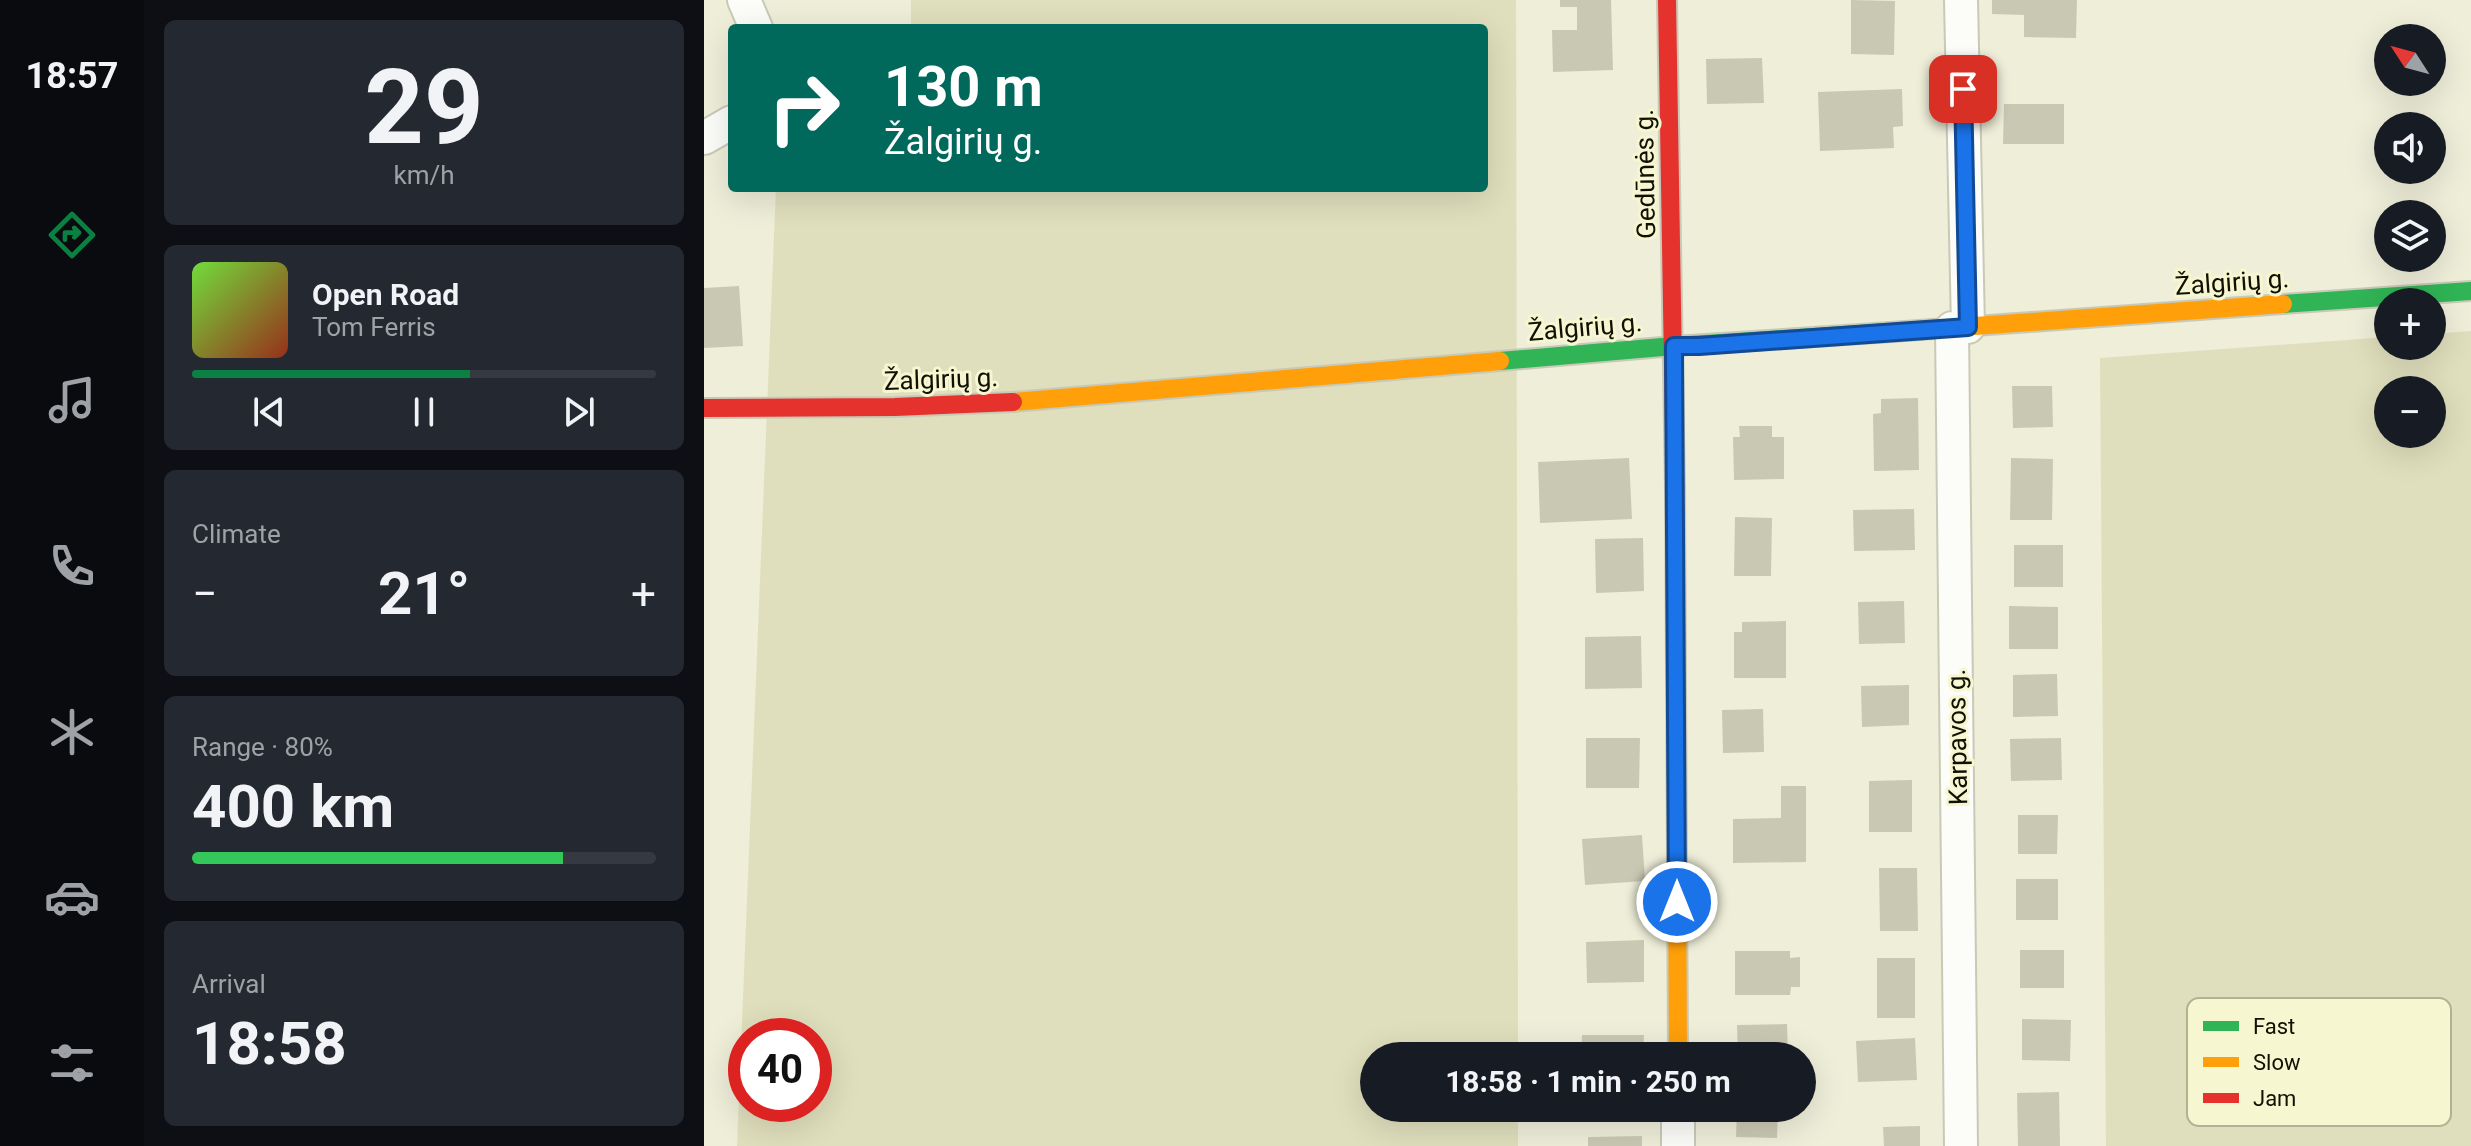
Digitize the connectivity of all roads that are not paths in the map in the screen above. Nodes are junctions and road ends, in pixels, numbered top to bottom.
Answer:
1 (744, 0) edge
2 (1667, 0) edge
3 (1961, 0) edge
4 (754, 24) edge
5 (728, 124) edge
6 (704, 138) edge
7 (2471, 291) edge
8 (1960, 328) junction
9 (1674, 346) junction
10 (704, 408) edge
11 (1678, 1042) edge
12 (1678, 1122) edge
13 (1678, 1146) edge
14 (1961, 1146) edge

1 - 4 street
2 - 9 street, Gedūnės g.
3 - 8 street, Karpavos g.
5 - 6 street
7 - 8 street, Žalgirių g.
8 - 9 street, Žalgirių g.
8 - 14 street, Karpavos g.
9 - 10 street, Žalgirių g.
9 - 11 street, Gedūnės g.
12 - 13 street

